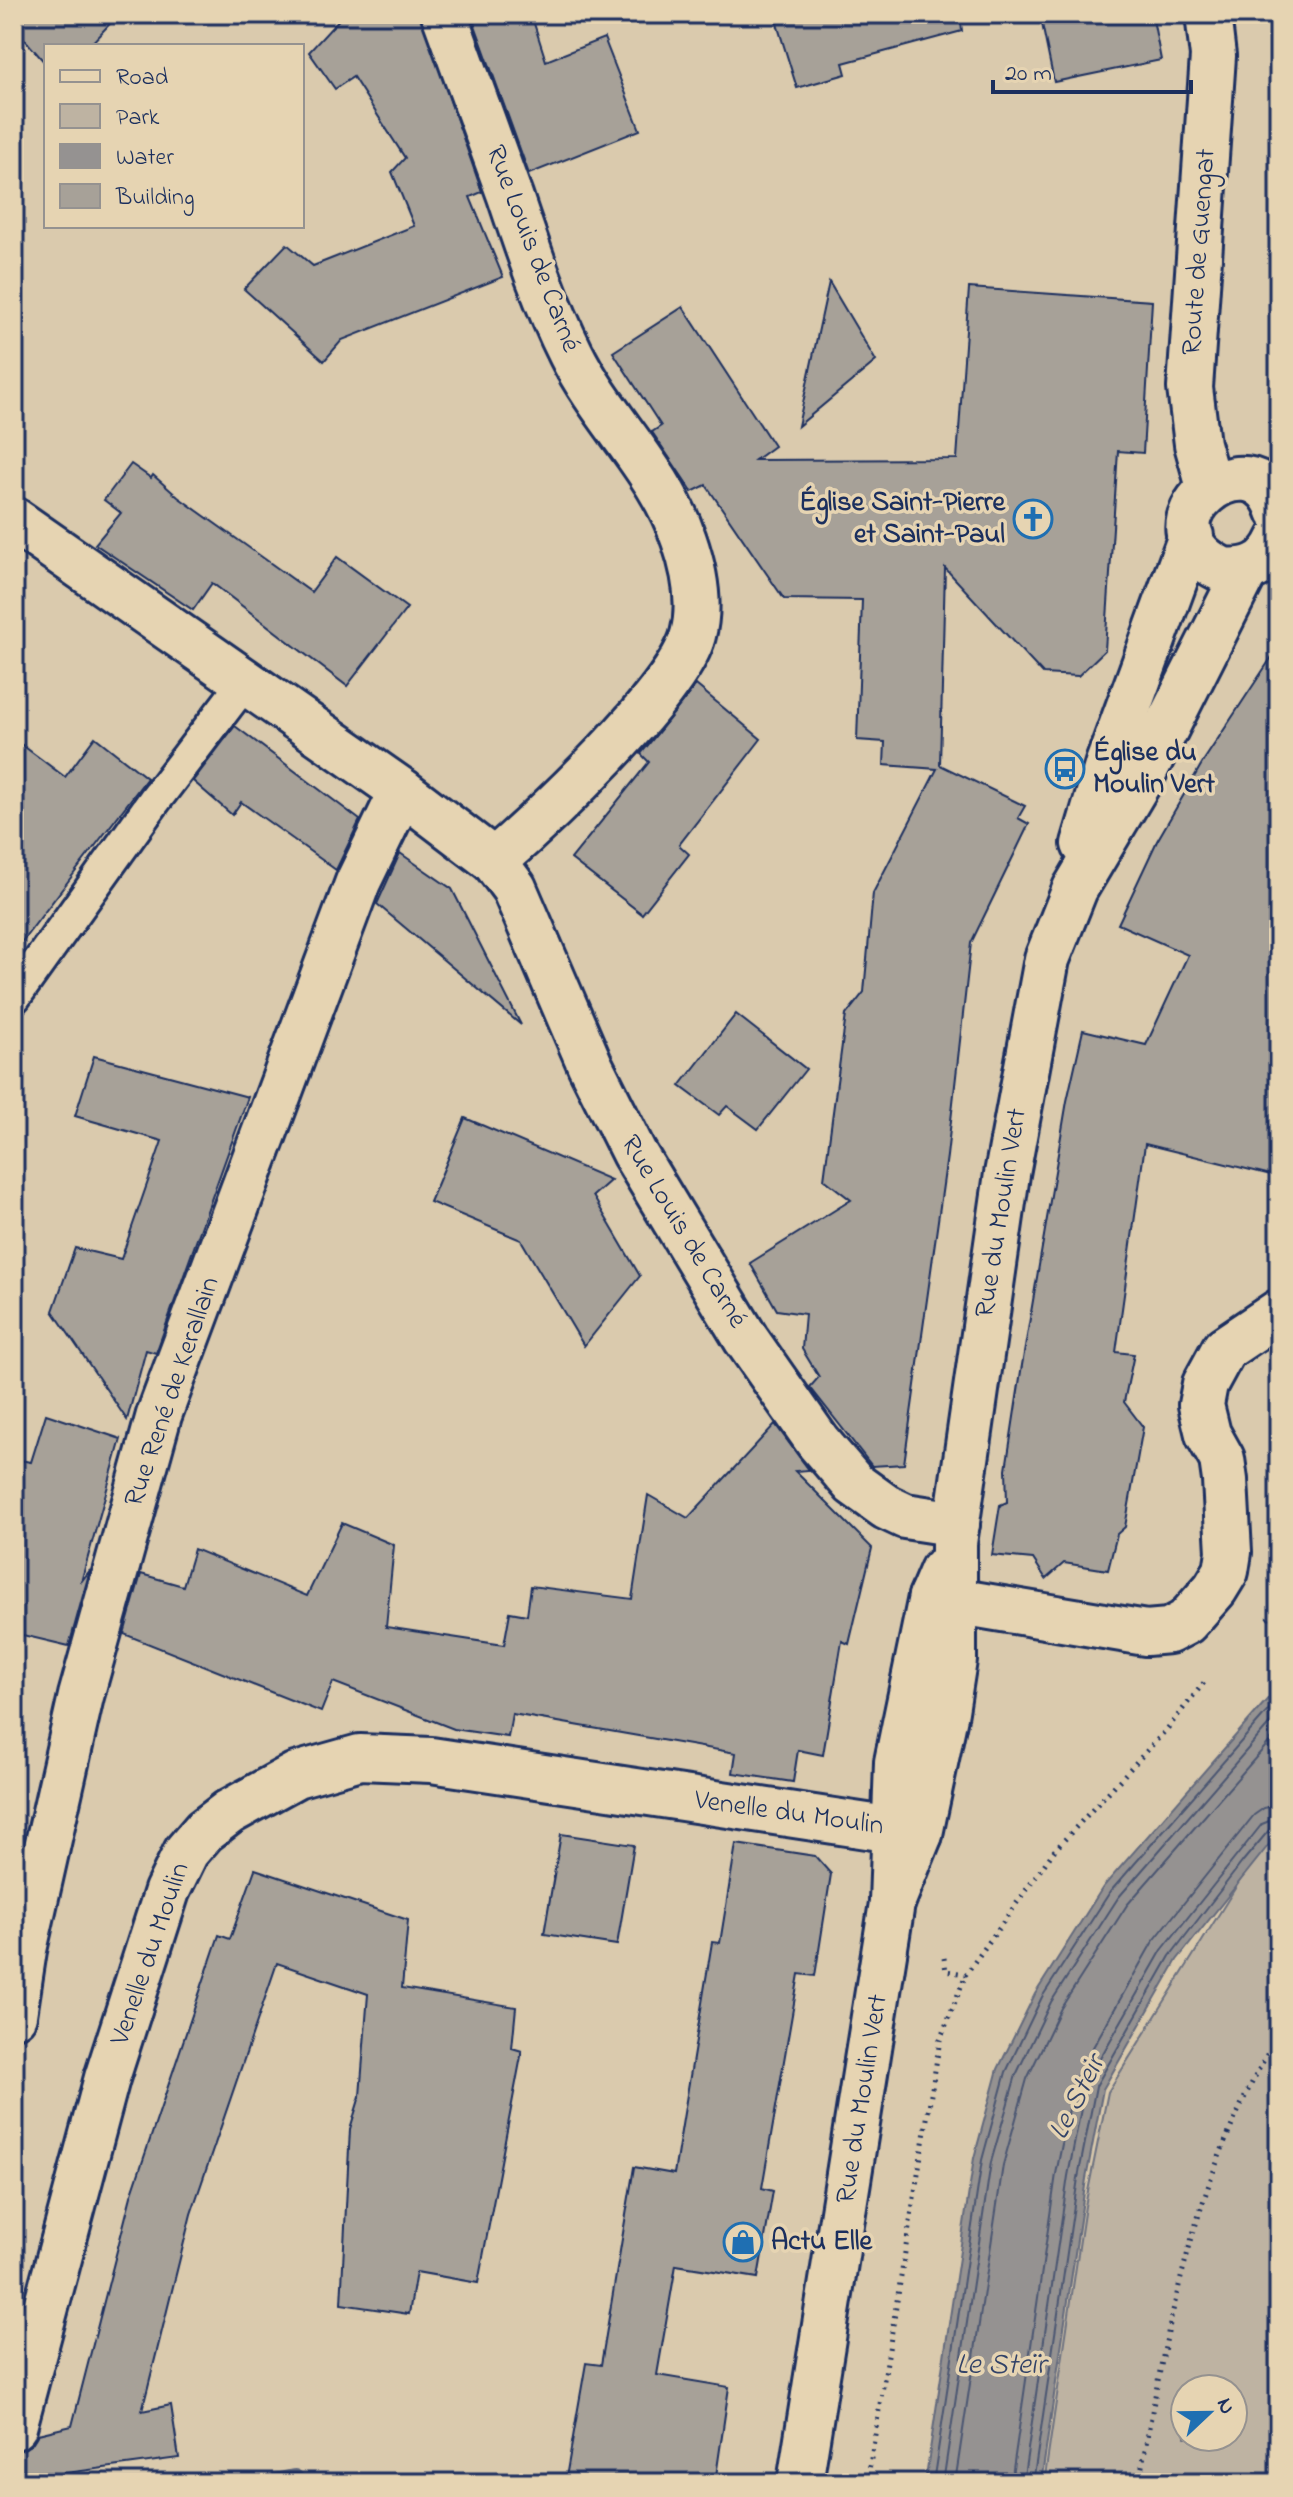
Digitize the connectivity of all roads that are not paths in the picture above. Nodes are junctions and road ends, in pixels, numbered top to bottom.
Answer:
1 (444, 14) edge
2 (1208, 14) edge
3 (1209, 487) junction
4 (1278, 511) edge
5 (14, 520) edge
6 (1191, 536) junction
7 (1246, 570) junction
8 (244, 683) junction
9 (402, 791) junction
10 (494, 861) junction
11 (1075, 889) junction
12 (14, 997) edge
13 (1279, 1312) edge
14 (955, 1534) junction
15 (944, 1599) junction
16 (906, 1832) junction
17 (14, 2015) edge
18 (14, 2300) edge
19 (33, 2351) junction
20 (14, 2427) edge
21 (800, 2483) edge

1 - 10 street, Rue Louis de Carné
2 - 3 street, Route de Guengat
3 - 4 street
3 - 6 street
4 - 7 street
5 - 8 street, Rue Louis de Carné
6 - 7 street
6 - 11 street, Rue du Moulin Vert
7 - 11 street, Rue du Moulin Vert
8 - 9 street, Rue Louis de Carné
8 - 12 lane
9 - 10 street, Rue Louis de Carné
9 - 17 street, Rue René de Kerallain
10 - 14 street, Rue Louis de Carné
11 - 14 street, Rue du Moulin Vert
13 - 15 street
14 - 15 street, Rue du Moulin Vert
15 - 16 street, Rue du Moulin Vert
16 - 19 street, Venelle du Moulin
16 - 21 street, Rue du Moulin Vert
18 - 19 street
19 - 20 street, Venelle du Moulin

